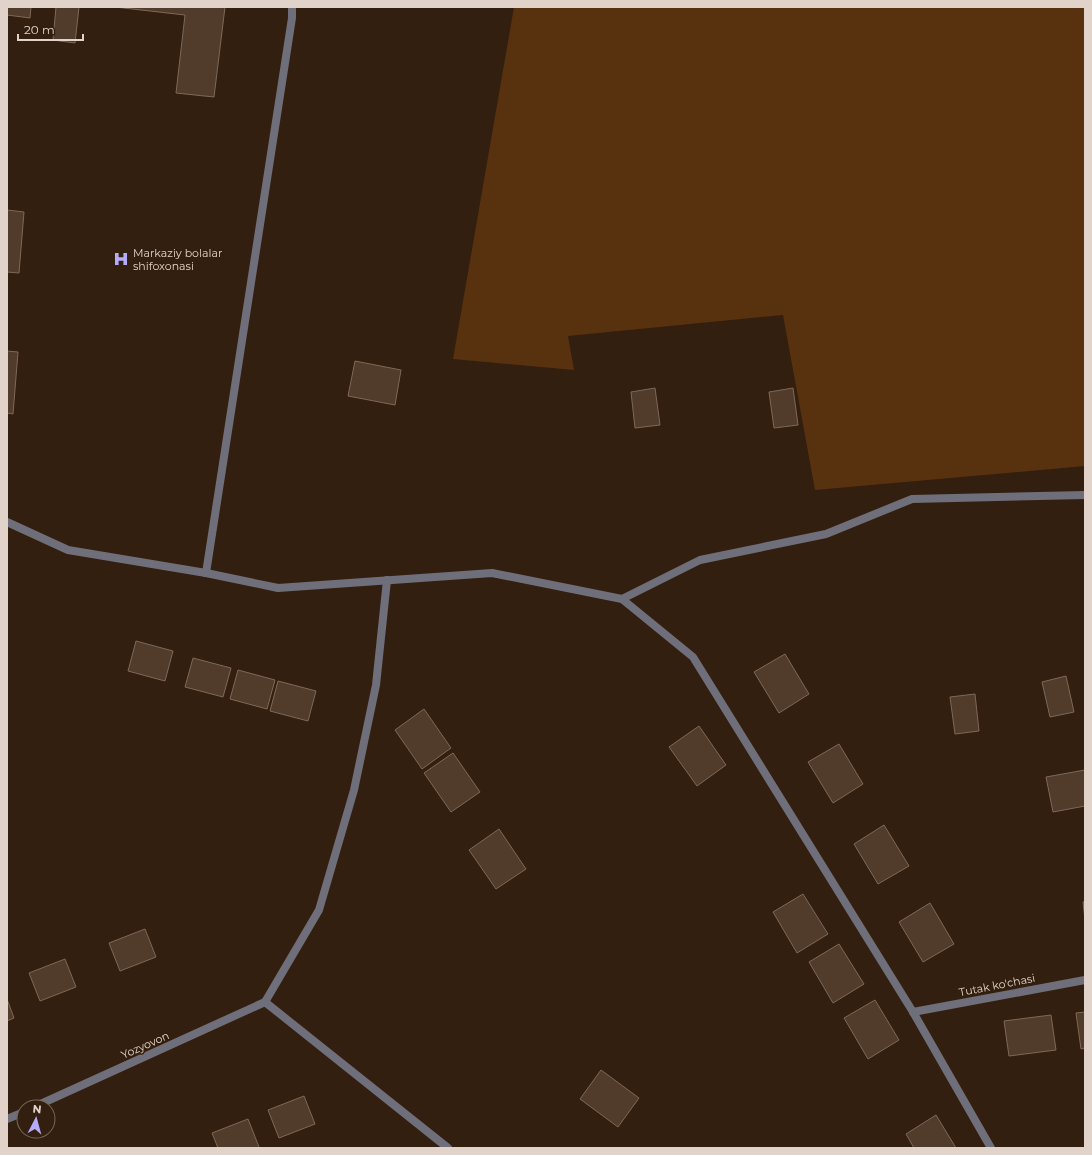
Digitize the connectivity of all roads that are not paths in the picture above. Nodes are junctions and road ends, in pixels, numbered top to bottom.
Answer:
1 (292, 7) edge
2 (1085, 495) edge
3 (7, 522) edge
4 (206, 573) junction
5 (387, 580) junction
6 (622, 599) junction
7 (1085, 980) edge
8 (265, 1002) junction
9 (913, 1012) junction
10 (52, 1099) edge
11 (448, 1148) edge
12 (991, 1148) edge

1 - 4 street
2 - 6 street
3 - 4 street
4 - 5 street
5 - 6 street
5 - 8 street
6 - 9 street
7 - 9 street, Tutak ko'chasi
8 - 10 street, Yozyovon
8 - 11 street
9 - 12 street

